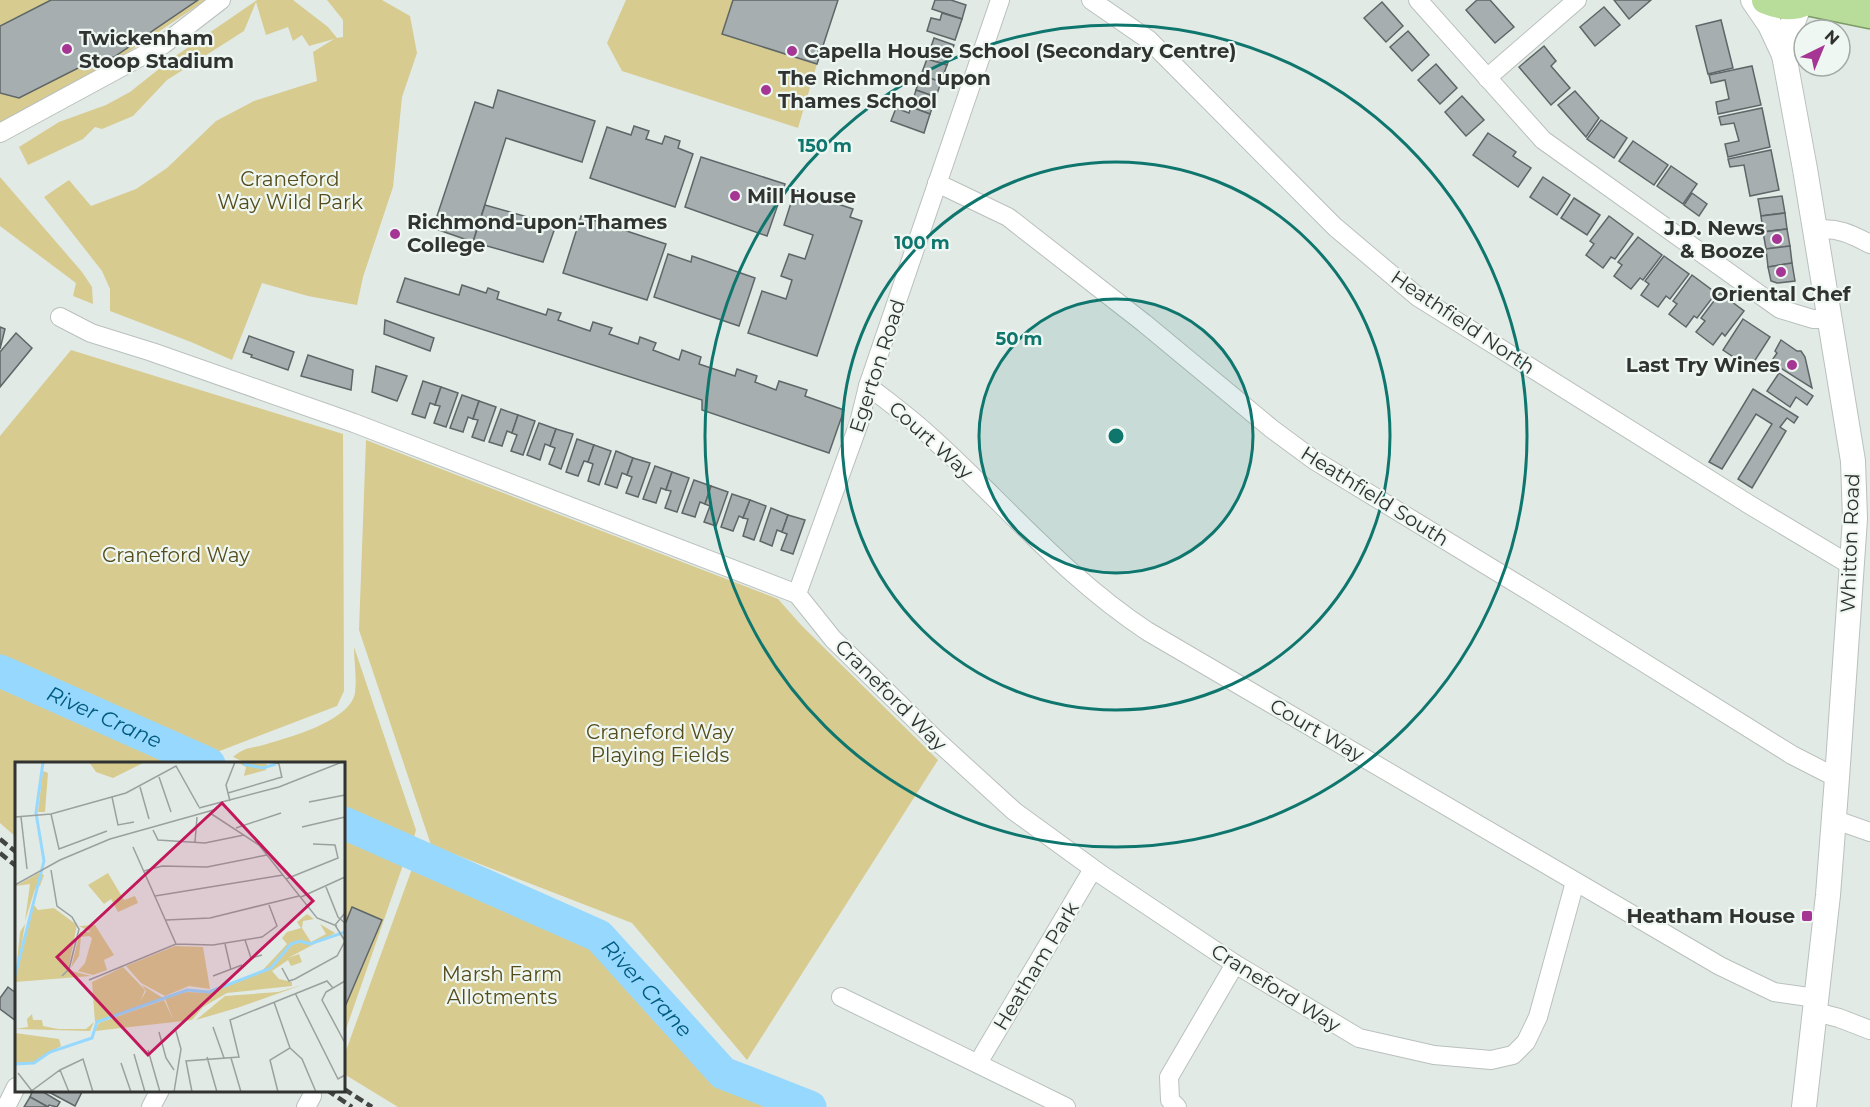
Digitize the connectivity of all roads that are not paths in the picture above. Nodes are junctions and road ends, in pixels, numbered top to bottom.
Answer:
1 (221, 0) edge
2 (1000, 0) edge
3 (1091, 0) edge
4 (1418, 0) edge
5 (1576, 0) edge
6 (1753, 0) edge
7 (1766, 0) edge
8 (1805, 2) edge
9 (1870, 14) edge
10 (1784, 56) junction
11 (1487, 78) junction
12 (0, 133) edge
13 (938, 183) junction
14 (1815, 230) junction
15 (1870, 244) edge
16 (60, 317) dead end
17 (1829, 319) junction
18 (868, 386) junction
19 (1852, 566) junction
20 (797, 594) junction
21 (1837, 778) junction
22 (1833, 819) junction
23 (1870, 832) edge
24 (1093, 869) junction
25 (1575, 882) junction
26 (1234, 964) junction
27 (841, 997) dead end
28 (1816, 1005) junction
29 (1870, 1030) edge
30 (978, 1063) junction
31 (15, 1089) edge
32 (159, 1092) edge
33 (1069, 1103) edge
34 (6, 1107) edge
35 (152, 1107) edge
36 (1177, 1107) edge
37 (1804, 1107) edge

1 - 12 street
2 - 13 street, Egerton Road
3 - 19 street, Heathfield North
4 - 11 street
5 - 11 street
6 - 10 main road, Whitton Road
7 - 8 highway
8 - 9 highway
8 - 10 main road, Whitton Road
10 - 14 main road, Whitton Road
11 - 17 street
13 - 18 street, Egerton Road
13 - 21 street, Heathfield South
14 - 15 street
14 - 17 main road, Whitton Road
16 - 20 street
17 - 19 main road, Whitton Road
18 - 20 street, Egerton Road
18 - 25 street, Court Way
19 - 21 main road, Whitton Road
20 - 24 street, Craneford Way
21 - 22 main road, Whitton Road
22 - 23 street
22 - 28 main road, Whitton Road
24 - 26 street, Craneford Way
24 - 30 street, Heatham Park
25 - 26 street, Craneford Way
25 - 28 street, Court Way
26 - 36 street
27 - 30 street
28 - 29 street, Court Way
28 - 37 main road, Whitton Road
30 - 33 street
31 - 34 street
32 - 35 street

